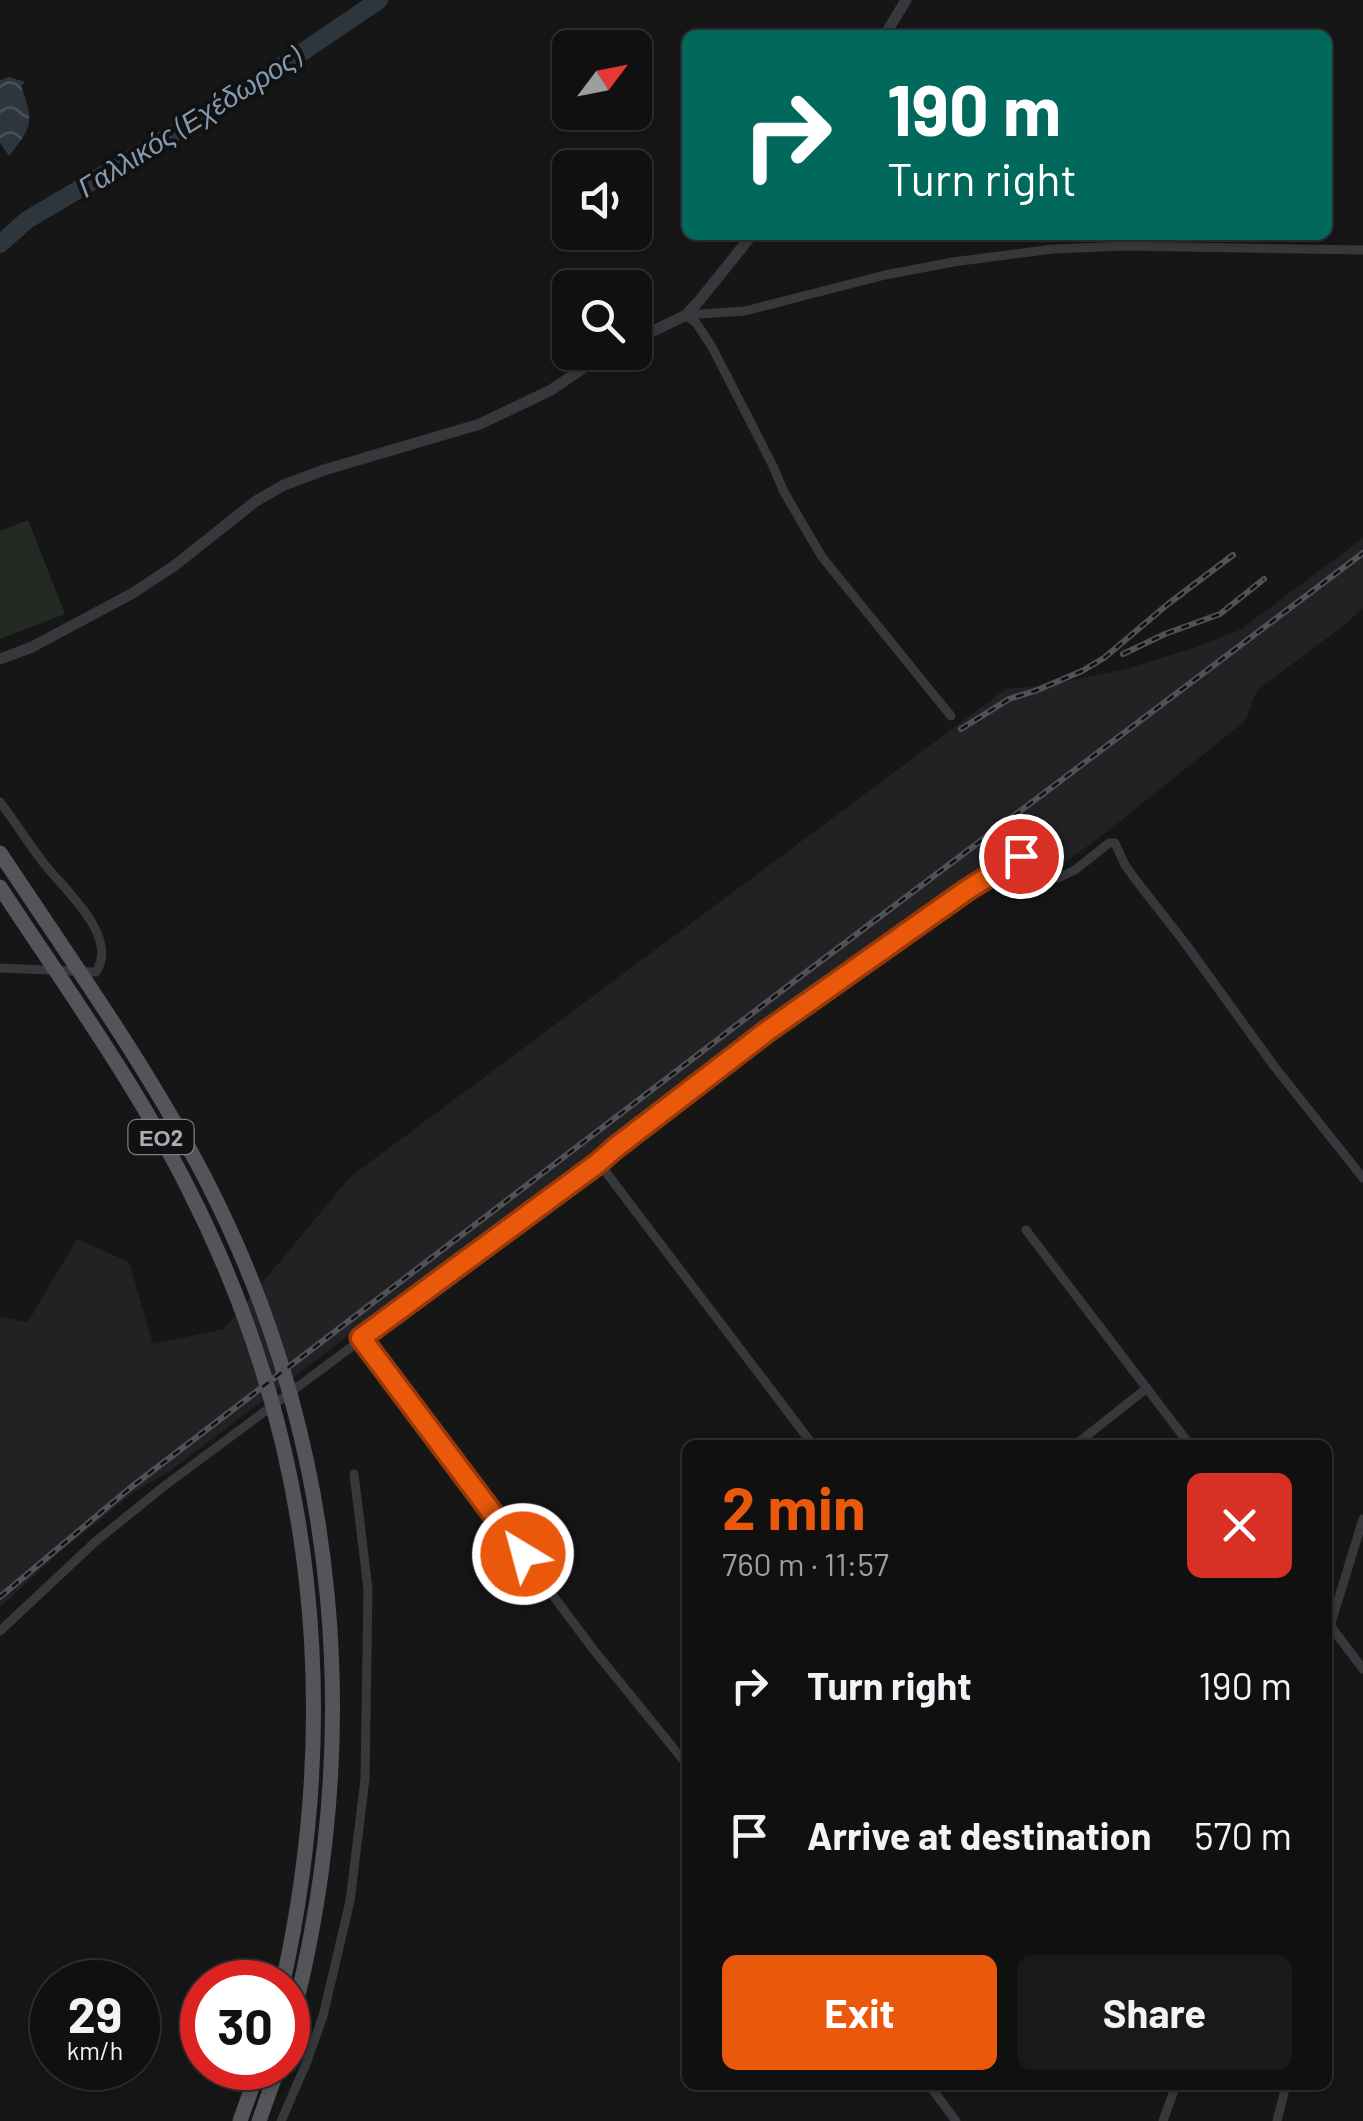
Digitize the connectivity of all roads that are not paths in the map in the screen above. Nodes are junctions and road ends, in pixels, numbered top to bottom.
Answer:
1 (906, 0) edge
2 (888, 30) edge
3 (748, 240) edge
4 (1363, 250) edge
5 (686, 315) junction
6 (652, 332) edge
7 (581, 370) edge
8 (0, 659) edge
9 (951, 716) dead end
10 (0, 802) edge
11 (0, 853) edge
12 (0, 887) edge
13 (0, 968) edge
14 (598, 1163) junction
15 (1363, 1178) edge
16 (1026, 1230) dead end
17 (361, 1338) junction
18 (1146, 1388) junction
19 (809, 1440) edge
20 (1081, 1440) edge
21 (1186, 1440) edge
22 (354, 1474) dead end
23 (1363, 1519) edge
24 (1332, 1615) edge
25 (0, 1631) edge
26 (1332, 1632) edge
27 (1363, 1669) edge
28 (682, 1746) edge
29 (676, 1750) junction
30 (682, 1758) edge
31 (287, 1960) edge
32 (305, 1960) edge
33 (251, 2090) edge
34 (271, 2090) edge
35 (933, 2090) edge
36 (1174, 2090) edge
37 (1285, 2090) edge
38 (240, 2121) edge
39 (260, 2121) edge
40 (281, 2121) edge
41 (956, 2121) edge
42 (1164, 2121) edge
43 (1278, 2121) edge

1 - 2 street
3 - 5 street
4 - 5 street
5 - 6 street
5 - 9 street
7 - 8 street
10 - 13 street
11 - 32 main road, ΕΟ2
12 - 31 main road, ΕΟ2
14 - 15 street
14 - 17 street
14 - 19 street
16 - 18 street
17 - 25 street
17 - 29 street
18 - 20 street
18 - 21 street
22 - 40 street
23 - 24 street
26 - 27 street
28 - 29 street
29 - 30 street
33 - 38 main road
34 - 39 main road
35 - 41 street
36 - 42 street
37 - 43 street

